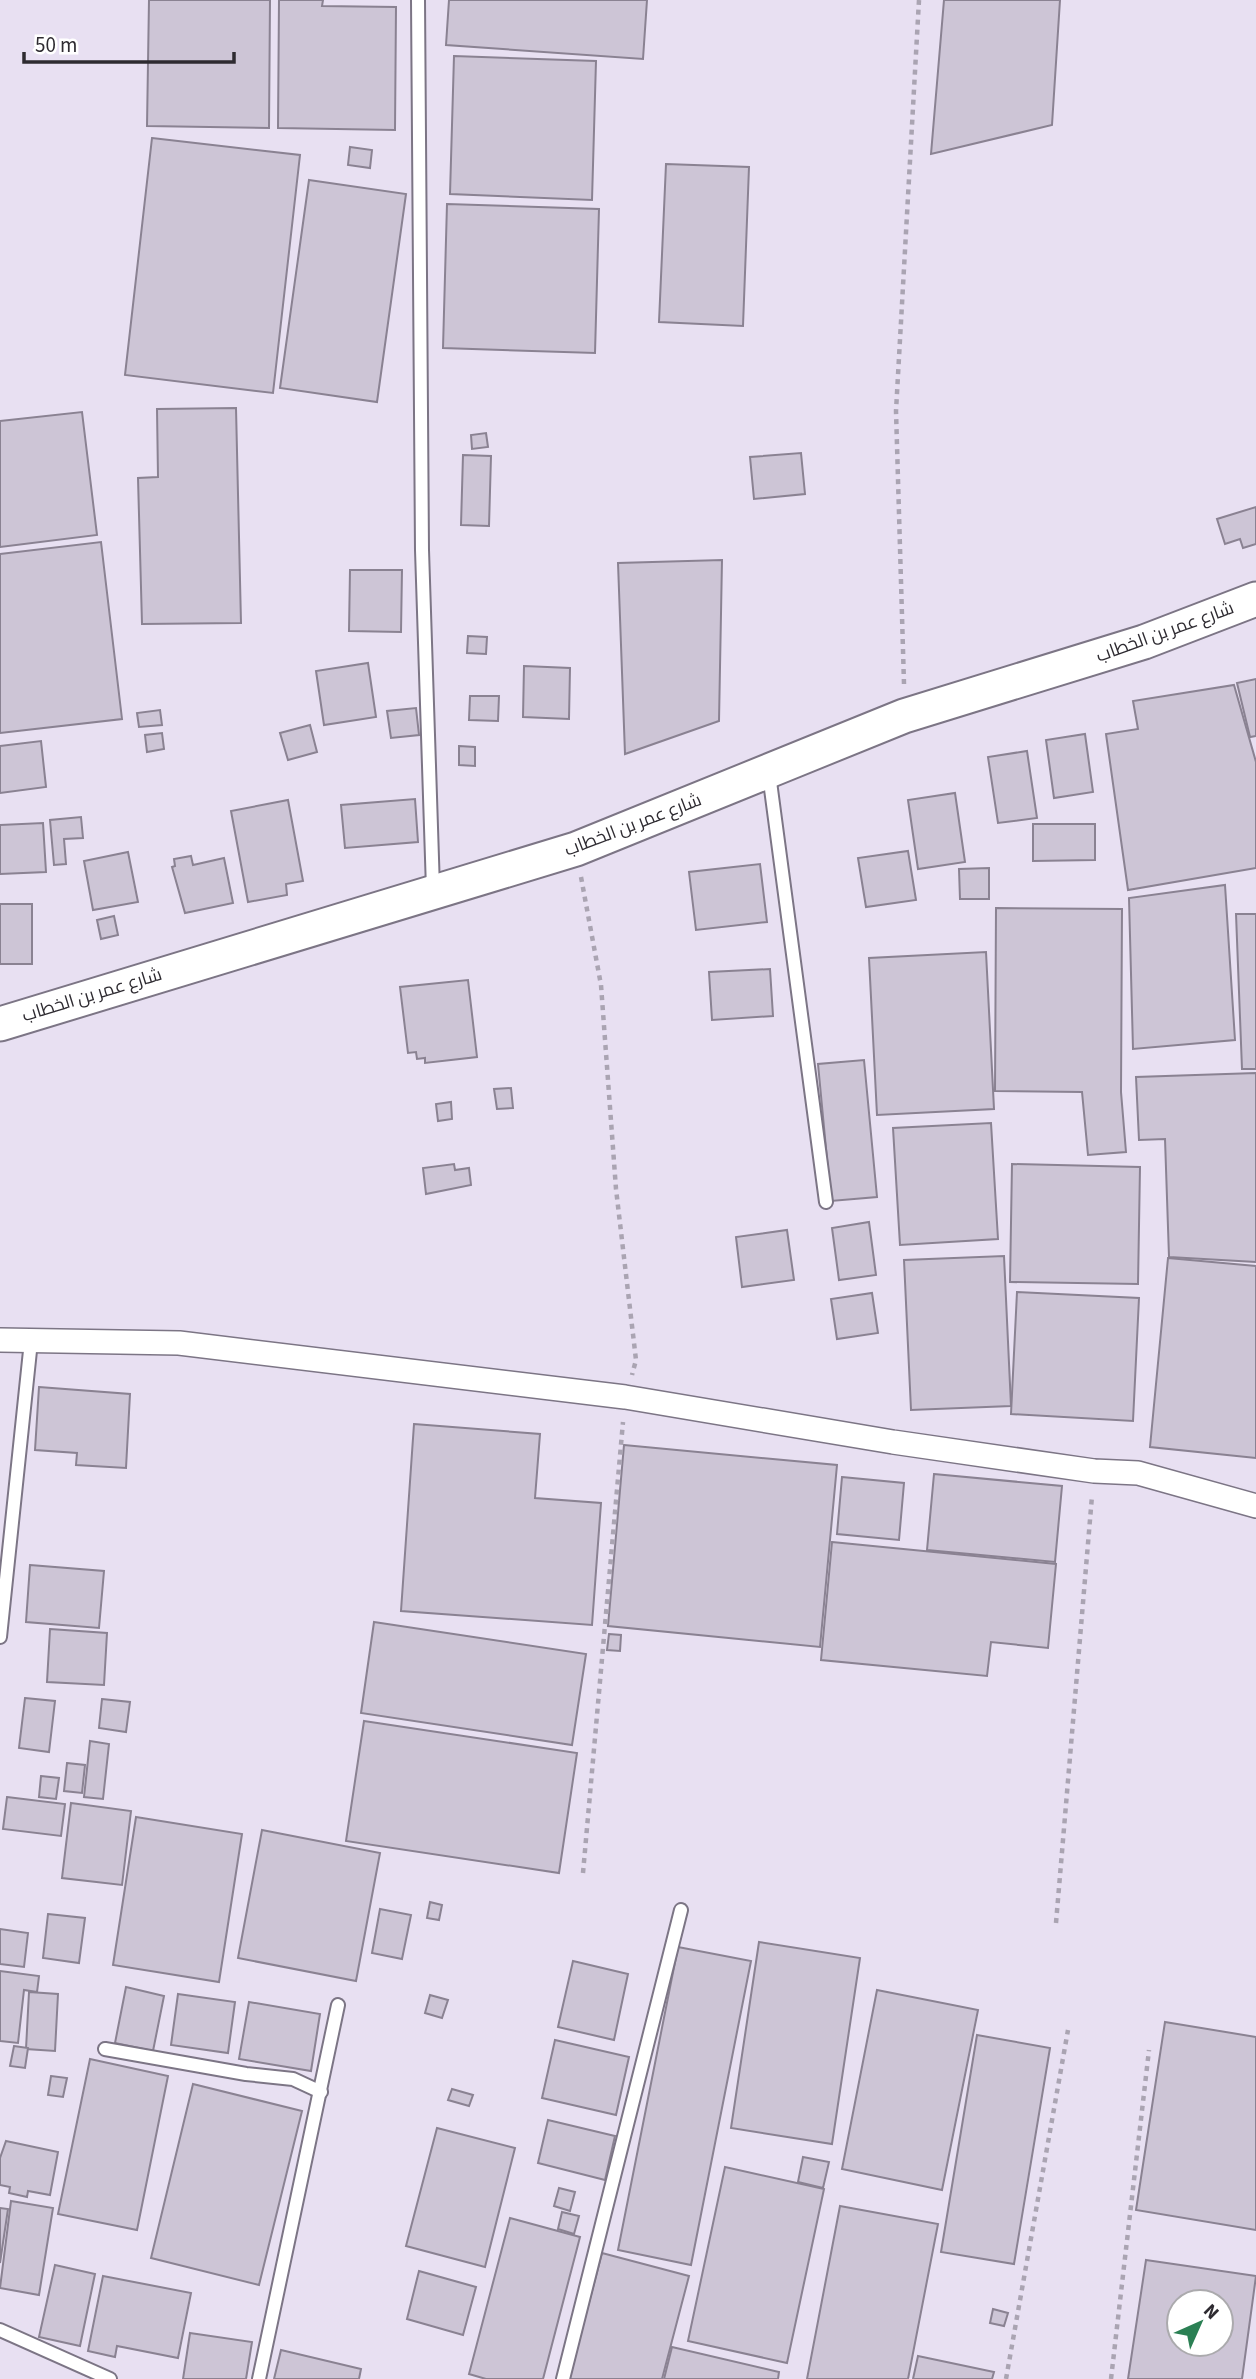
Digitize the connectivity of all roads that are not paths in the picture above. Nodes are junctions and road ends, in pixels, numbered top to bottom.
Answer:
1 (418, 0) edge
2 (1256, 599) edge
3 (768, 771) junction
4 (433, 890) junction
5 (0, 1024) edge
6 (825, 1202) dead end
7 (0, 1340) edge
8 (31, 1341) junction
9 (1256, 1506) edge
10 (0, 1637) edge
11 (681, 1910) dead end
12 (338, 2005) dead end
13 (105, 2049) dead end
14 (321, 2092) junction
15 (0, 2330) edge
16 (110, 2379) edge
17 (259, 2379) edge
18 (563, 2379) edge

1 - 4 lane
2 - 3 main road, شارع عمر بن الخطاب
3 - 4 main road, شارع عمر بن الخطاب
3 - 6 lane
4 - 5 main road, شارع عمر بن الخطاب
7 - 8 street
8 - 9 street
8 - 10 lane
11 - 18 lane
12 - 14 lane
13 - 14 lane
14 - 17 lane
15 - 16 lane

